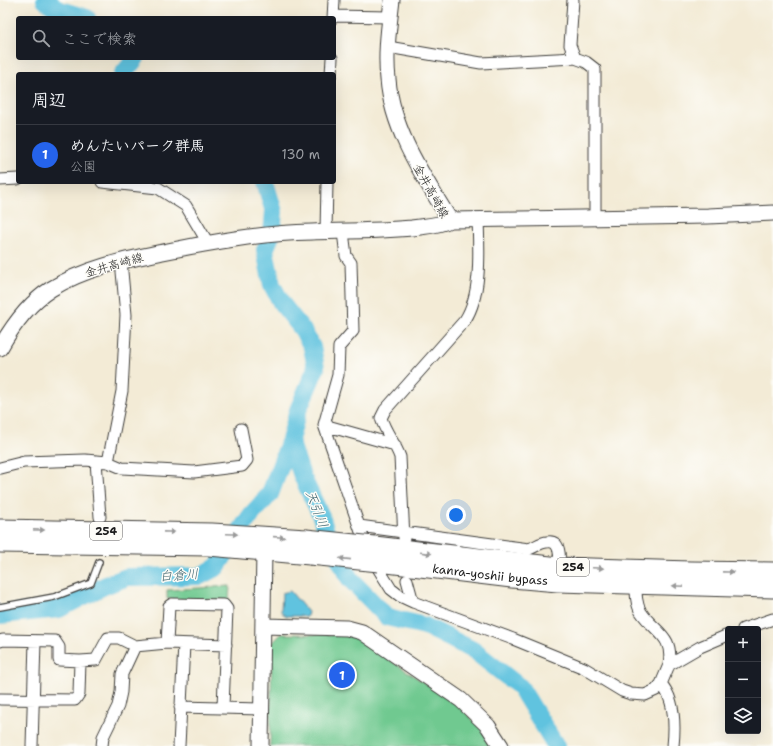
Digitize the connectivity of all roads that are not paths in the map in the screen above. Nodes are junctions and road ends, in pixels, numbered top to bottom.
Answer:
1 (334, 0) edge
2 (392, 0) edge
3 (573, 0) edge
4 (333, 16) edge
5 (336, 17) edge
6 (390, 18) junction
7 (388, 48) junction
8 (575, 58) junction
9 (332, 60) edge
10 (331, 72) edge
11 (16, 179) edge
12 (0, 180) edge
13 (128, 184) edge
14 (327, 184) edge
15 (773, 213) edge
16 (594, 218) junction
17 (478, 219) junction
18 (450, 220) junction
19 (326, 232) junction
20 (344, 232) junction
21 (208, 243) junction
22 (121, 261) junction
23 (0, 348) edge
24 (324, 425) junction
25 (241, 429) dead end
26 (396, 445) junction
27 (96, 461) junction
28 (108, 462) junction
29 (0, 468) edge
30 (100, 517) dead end
31 (359, 526) junction
32 (0, 529) edge
33 (404, 535) junction
34 (211, 540) junction
35 (0, 543) edge
36 (254, 545) junction
37 (376, 554) junction
38 (99, 562) dead end
39 (559, 567) junction
40 (773, 572) edge
41 (407, 580) dead end
42 (636, 584) junction
43 (773, 588) edge
44 (413, 602) junction
45 (0, 607) edge
46 (773, 619) edge
47 (263, 626) junction
48 (752, 626) edge
49 (725, 636) edge
50 (35, 641) junction
51 (0, 642) edge
52 (167, 643) junction
53 (184, 644) junction
54 (226, 644) junction
55 (135, 646) junction
56 (80, 661) junction
57 (669, 664) junction
58 (661, 684) junction
59 (0, 698) edge
60 (33, 699) junction
61 (223, 707) junction
62 (180, 708) junction
63 (262, 709) junction
64 (32, 746) edge
65 (102, 746) edge
66 (179, 746) edge
67 (261, 746) edge
68 (501, 746) edge
69 (673, 746) edge

1 - 4 street
2 - 6 street, 金井高崎線
3 - 8 street
5 - 6 street
6 - 7 street, 金井高崎線
7 - 8 street
7 - 18 street, 金井高崎線
8 - 16 street
9 - 10 street
11 - 12 street
13 - 21 street
14 - 19 street
15 - 16 street
16 - 17 street
17 - 18 street
17 - 26 street
18 - 20 street, 金井高崎線
19 - 20 street, 金井高崎線
19 - 21 street, 金井高崎線
20 - 24 street
21 - 22 street, 金井高崎線
22 - 23 street, 金井高崎線
22 - 28 street
24 - 26 street
24 - 31 street
25 - 28 street
26 - 33 street
27 - 28 street
27 - 29 street
27 - 30 street
31 - 33 street
31 - 44 street
32 -> 34 highway, 254
33 - 39 street
34 - 35 highway, 254
34 - 36 highway, kanra-yoshii bypass / 254
36 - 37 highway, kanra-yoshii bypass / 254, bridge
36 - 47 street
37 -> 39 highway, kanra-yoshii bypass / 254
37 - 42 highway, kanra-yoshii bypass / 254
38 - 45 lane
39 -> 40 highway, kanra-yoshii bypass / 254
41 - 44 street
43 -> 42 highway, kanra-yoshii bypass / 254
42 - 57 street
44 - 58 street
46 - 48 street
47 - 63 street
47 - 68 street
49 - 57 street
50 - 51 street
50 - 56 street
50 - 60 street
52 - 53 street
52 - 54 street
52 - 55 street
53 - 54 street
53 - 62 street
54 - 61 street
55 - 56 street
55 - 65 street
56 - 60 street
57 - 58 street
58 - 69 street
59 - 60 street
60 - 64 street
61 - 62 street
61 - 63 street
62 - 66 street
63 - 67 street

